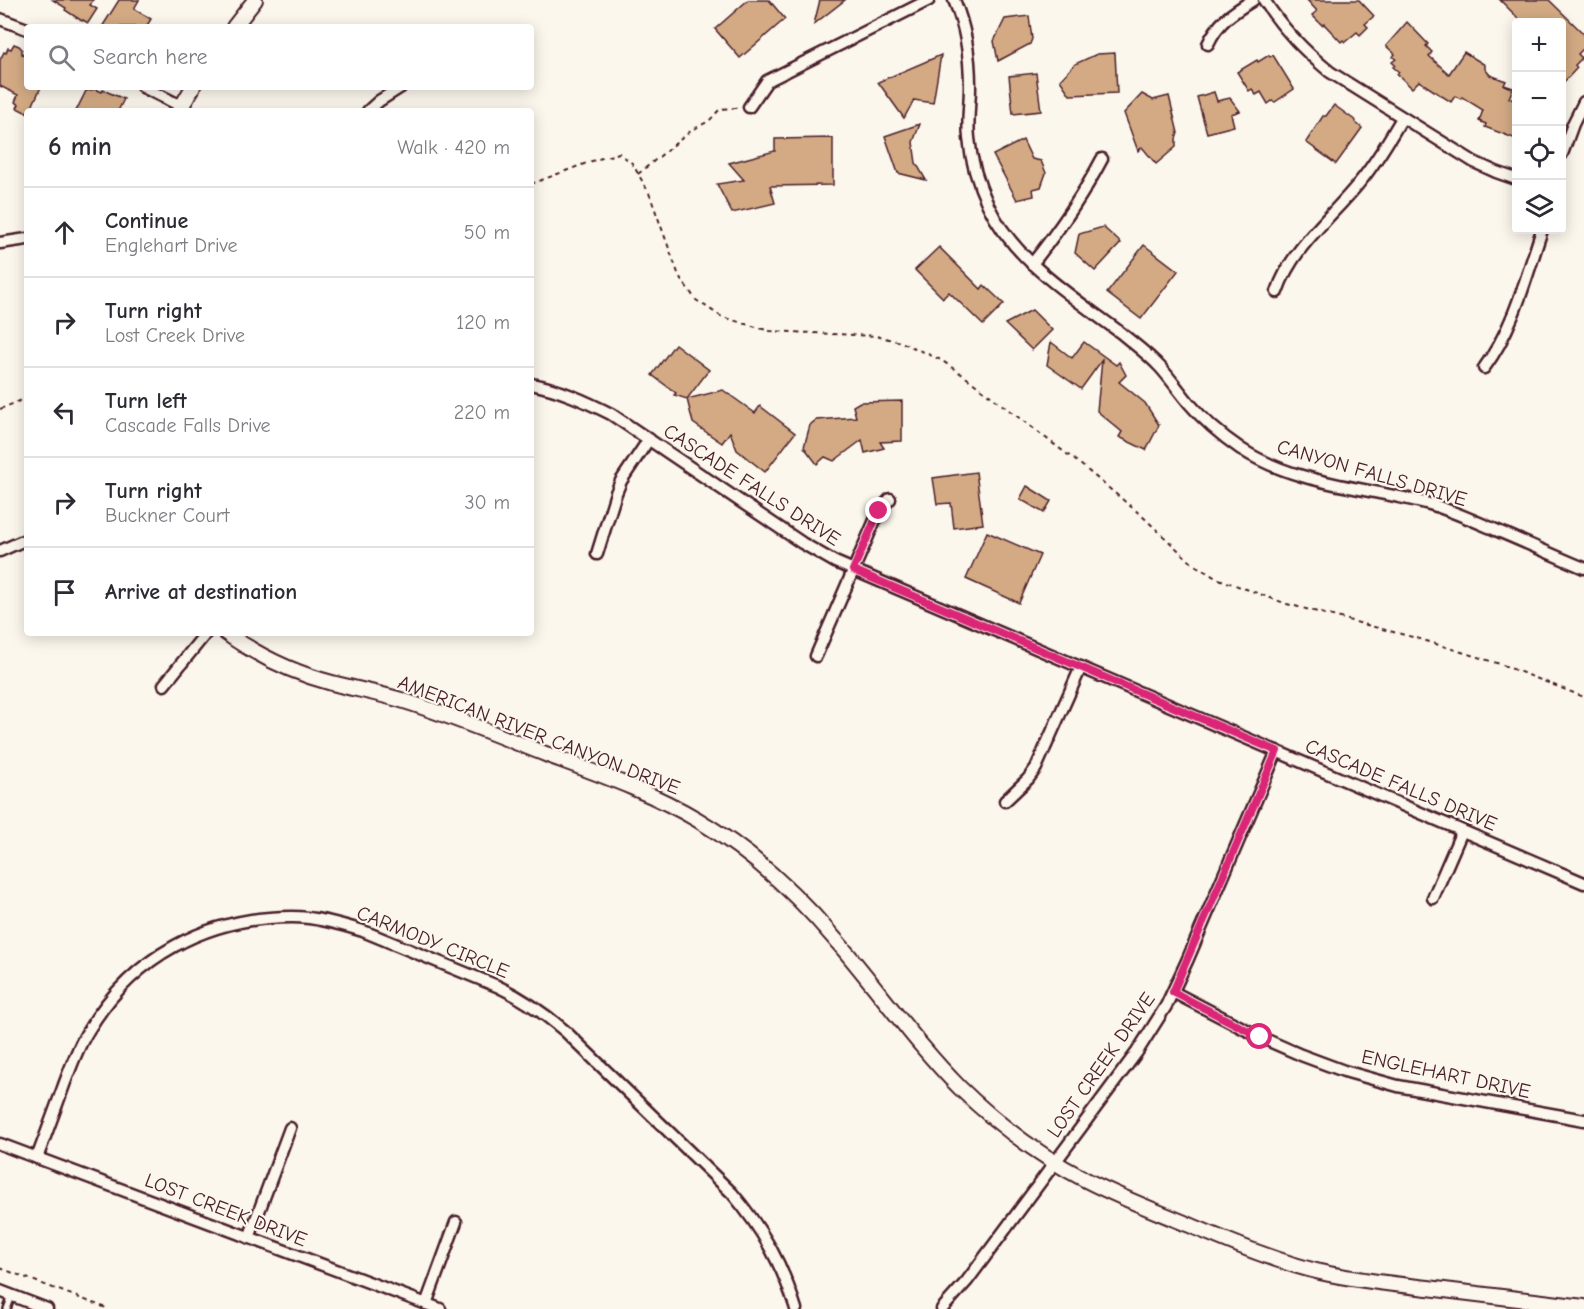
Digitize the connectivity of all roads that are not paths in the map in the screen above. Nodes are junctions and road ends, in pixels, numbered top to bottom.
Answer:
1 (255, 0) edge
2 (929, 0) edge
3 (954, 0) edge
4 (1252, 0) edge
5 (1264, 0) edge
6 (0, 19) edge
7 (236, 24) edge
8 (24, 28) edge
9 (1208, 44) dead end
10 (148, 90) edge
11 (191, 90) edge
12 (396, 90) edge
13 (1584, 102) edge
14 (749, 107) road end
15 (178, 108) edge
16 (181, 108) edge
17 (371, 108) edge
18 (1402, 118) junction
19 (1566, 143) edge
20 (1102, 159) dead end
21 (1512, 178) edge
22 (1541, 234) edge
23 (24, 239) edge
24 (0, 243) edge
25 (1032, 264) junction
26 (1277, 292) dead end
27 (1484, 368) dead end
28 (534, 385) edge
29 (650, 438) junction
30 (890, 499) dead end
31 (24, 540) edge
32 (0, 551) edge
33 (597, 554) dead end
34 (1584, 568) edge
35 (853, 570) junction
36 (204, 636) edge
37 (230, 636) edge
38 (816, 656) dead end
39 (1081, 667) junction
40 (164, 685) dead end
41 (1277, 751) junction
42 (1005, 801) dead end
43 (1462, 831) junction
44 (1584, 883) edge
45 (1433, 898) dead end
46 (1173, 992) junction
47 (1584, 1120) edge
48 (290, 1128) dead end
49 (0, 1144) edge
50 (37, 1158) junction
51 (1055, 1162) junction
52 (456, 1222) dead end
53 (249, 1238) junction
54 (0, 1291) edge
55 (12, 1296) junction
56 (426, 1304) junction
57 (947, 1305) edge
58 (1560, 1307) edge
59 (1584, 1307) edge
60 (7, 1309) edge
61 (47, 1309) edge
62 (440, 1309) edge
63 (796, 1309) edge
64 (959, 1309) edge

1 - 7 street
2 - 14 street
3 - 25 street, CANYON FALLS DRIVE
4 - 9 street
5 - 18 street
6 - 8 street
10 - 15 street
11 - 16 street
12 - 17 street
13 - 19 street
18 - 21 street
18 - 26 street
20 - 25 street
22 - 27 street
23 - 24 street
25 - 34 street, CANYON FALLS DRIVE
28 - 29 street, CASCADE FALLS DRIVE
29 - 33 street
29 - 35 street, CASCADE FALLS DRIVE
30 - 35 street
31 - 32 street
35 - 38 street
35 - 39 street, CASCADE FALLS DRIVE
36 - 40 street
37 - 51 street, AMERICAN RIVER CANYON DRIVE
39 - 41 street, CASCADE FALLS DRIVE
39 - 42 street
41 - 43 street, CASCADE FALLS DRIVE
41 - 46 street, LOST CREEK DRIVE
43 - 44 street, CASCADE FALLS DRIVE
43 - 45 street
46 - 47 street, ENGLEHART DRIVE
46 - 51 street, LOST CREEK DRIVE
48 - 53 street
49 - 50 street, LOST CREEK DRIVE
50 - 53 street, LOST CREEK DRIVE
50 - 63 street, CARMODY CIRCLE
51 - 57 street, LOST CREEK DRIVE
51 - 58 street, AMERICAN RIVER CANYON DRIVE
52 - 56 street
53 - 56 street, LOST CREEK DRIVE
54 - 55 street
55 - 60 lane
55 - 61 street
56 - 62 street, LOST CREEK DRIVE
57 - 64 street
58 - 59 street, AMERICAN RIVER CANYON DRIVE

